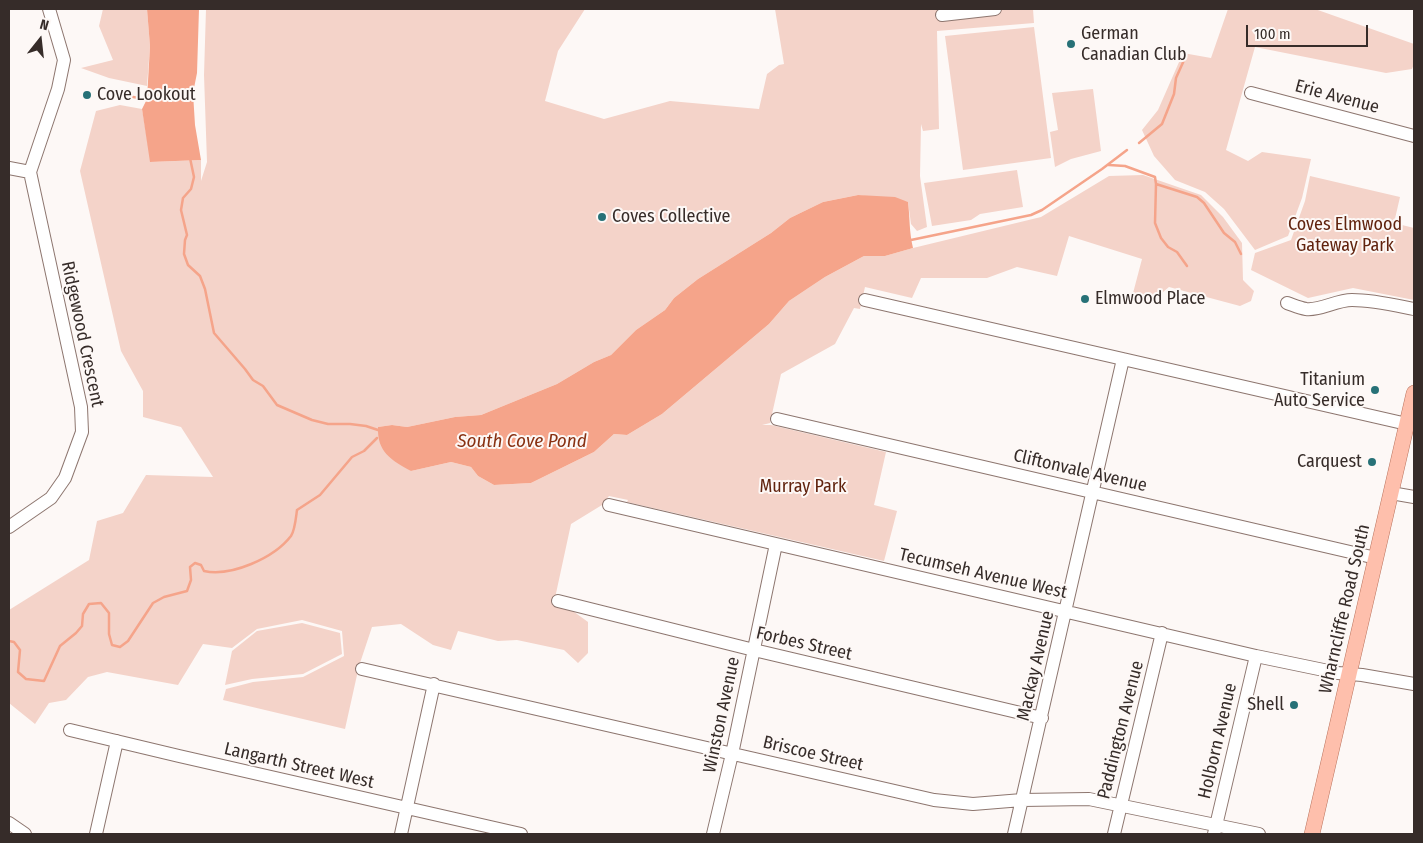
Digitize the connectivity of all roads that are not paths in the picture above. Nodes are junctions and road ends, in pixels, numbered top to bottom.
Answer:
1 (49, 9) edge
2 (994, 9) edge
3 (942, 15) dead end
4 (1251, 93) dead end
5 (1414, 136) edge
6 (9, 168) edge
7 (30, 172) junction
8 (865, 300) dead end
9 (1288, 303) dead end
10 (1414, 309) edge
11 (1123, 360) junction
12 (1414, 393) edge
13 (777, 419) dead end
14 (1407, 424) junction
15 (1093, 492) junction
16 (1391, 493) junction
17 (1414, 497) edge
18 (610, 505) dead end
19 (9, 526) edge
20 (776, 544) junction
21 (1376, 558) junction
22 (558, 601) dead end
23 (1067, 611) junction
24 (1162, 634) junction
25 (754, 650) junction
26 (1256, 656) junction
27 (362, 669) dead end
28 (1349, 674) junction
29 (434, 684) junction
30 (1414, 684) edge
31 (1042, 718) junction
32 (70, 730) dead end
33 (117, 741) junction
34 (732, 754) junction
35 (1022, 800) junction
36 (1121, 805) junction
37 (406, 808) junction
38 (9, 823) edge
39 (1215, 829) edge
40 (25, 834) edge
41 (96, 834) edge
42 (401, 834) edge
43 (521, 834) edge
44 (713, 834) edge
45 (1014, 834) edge
46 (1114, 834) edge
47 (1259, 834) edge
48 (1312, 834) edge

1 - 7 street
2 - 3 street
4 - 5 street, Erie Avenue
6 - 7 street
7 - 19 street, Ridgewood Crescent
8 - 11 street
9 - 10 street
11 - 14 street
11 - 15 street, Mackay Avenue
12 - 14 main road, Wharncliffe Road South
13 - 15 street, Cliftonvale Avenue
14 - 16 main road, Wharncliffe Road South
15 - 21 street, Cliftonvale Avenue
15 - 23 street, Mackay Avenue
16 - 17 street
16 - 21 main road, Wharncliffe Road South
18 - 20 street, Tecumseh Avenue West
20 - 23 street, Tecumseh Avenue West
20 - 25 street, Winston Avenue
21 - 28 main road, Wharncliffe Road South
22 - 25 street, Forbes Street
23 - 24 street, Tecumseh Avenue West
23 - 31 street, Mackay Avenue
24 - 26 street, Tecumseh Avenue West
24 - 36 street, Paddington Avenue
25 - 31 street, Forbes Street
25 - 34 street, Winston Avenue
26 - 28 street, Tecumseh Avenue West
26 - 39 street, Holborn Avenue
27 - 29 street, Briscoe Street
28 - 30 street, Tecumseh Avenue West
28 - 48 main road, Wharncliffe Road South
29 - 34 street, Briscoe Street
29 - 37 street
31 - 35 street, Mackay Avenue
32 - 33 street, Langarth Street West
33 - 37 street, Langarth Street West
33 - 41 street
34 - 35 street, Briscoe Street
34 - 44 street, Winston Avenue
35 - 36 street, Briscoe Street
35 - 45 street, Mackay Avenue
36 - 39 street, Briscoe Street
36 - 46 street, Paddington Avenue
37 - 42 street
37 - 43 street, Langarth Street West
38 - 40 street
39 - 47 street, Briscoe Street

